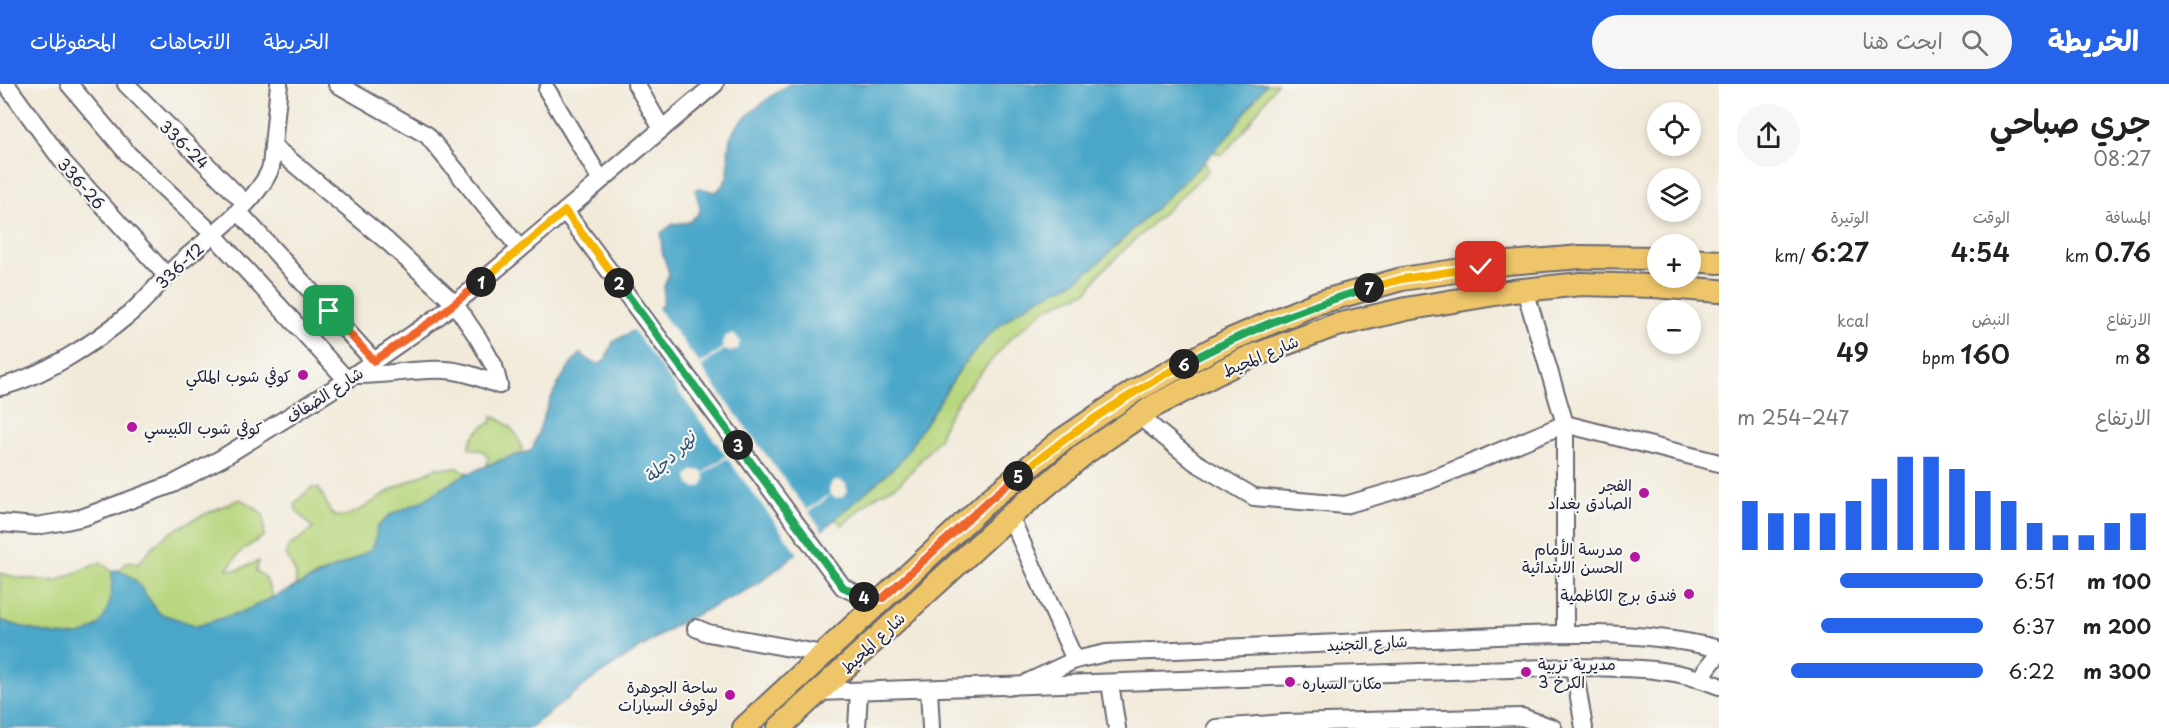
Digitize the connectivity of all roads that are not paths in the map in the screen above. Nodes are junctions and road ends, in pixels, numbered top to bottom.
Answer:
1 (6, 84) edge
2 (69, 84) edge
3 (126, 84) edge
4 (279, 84) edge
5 (337, 84) edge
6 (636, 84) edge
7 (715, 84) edge
8 (547, 90) dead end
9 (662, 129) junction
10 (274, 147) junction
11 (602, 180) junction
12 (241, 207) junction
13 (565, 211) junction
14 (213, 234) junction
15 (520, 249) junction
16 (1647, 257) edge
17 (1647, 259) edge
18 (1701, 261) edge
19 (1719, 262) edge
20 (166, 275) junction
21 (1647, 284) edge
22 (1639, 285) junction
23 (1701, 288) edge
24 (1525, 290) junction
25 (1719, 291) edge
26 (455, 304) junction
27 (1238, 336) junction
28 (1214, 348) junction
29 (1249, 357) junction
30 (374, 361) junction
31 (1225, 369) junction
32 (351, 378) junction
33 (0, 387) edge
34 (1139, 416) junction
35 (1565, 424) junction
36 (1719, 463) edge
37 (1010, 516) junction
38 (0, 523) edge
39 (904, 578) junction
40 (922, 596) junction
41 (882, 599) junction
42 (899, 618) junction
43 (696, 628) dead end
44 (1565, 633) junction
45 (1719, 651) edge
46 (823, 654) junction
47 (1075, 660) junction
48 (1574, 667) junction
49 (1700, 678) junction
50 (1110, 683) junction
51 (1020, 686) junction
52 (1719, 686) edge
53 (929, 689) junction
54 (859, 691) junction
55 (818, 692) junction
56 (744, 728) edge
57 (779, 728) edge
58 (857, 728) edge
59 (931, 728) edge
60 (1117, 728) edge
61 (1216, 728) edge
62 (1553, 728) edge
63 (1584, 728) edge

1 - 20 street, 336-26
2 - 14 street
3 - 12 street, 336-24
4 - 10 street, 336-12
5 - 15 street
6 - 9 street
7 - 9 street, شارع الضفاف
8 - 11 street
9 - 11 street, شارع الضفاف
10 - 12 street, 336-12
10 - 26 street
11 - 13 street, شارع الضفاف
12 - 14 street, 336-12
12 - 30 street, 336-24
13 - 15 street, شارع الضفاف
13 - 41 street
14 - 20 street, 336-12
14 - 32 street
15 - 26 street, شارع الضفاف
16 - 27 main road, شارع المحيط
17 - 22 main road
18 - 19 main road
20 - 33 street, 336-12
21 - 22 main road, شارع المحيط
22 - 24 main road, شارع المحيط
23 - 25 main road, شارع المحيط
24 - 29 main road, شارع المحيط
24 - 35 street
26 - 30 street, شارع الضفاف
26 - 32 street
27 - 28 main road, شارع المحيط
27 - 29 main road
28 - 31 main road
28 - 39 main road, شارع المحيط
29 - 31 main road, شارع المحيط
30 - 32 street, شارع الضفاف
31 - 34 main road, شارع المحيط
32 - 38 street, شارع الضفاف
34 - 35 street
34 - 37 main road, شارع المحيط
35 - 36 street
35 - 44 street
37 - 40 main road, شارع المحيط
37 - 47 street
39 - 40 main road
39 - 41 main road, شارع المحيط
40 - 42 main road, شارع المحيط
41 - 42 main road
41 - 46 main road, شارع المحيط
42 - 55 main road, شارع المحيط
43 - 46 street
44 - 45 street, شارع التجنيد
44 - 47 street, شارع التجنيد
45 - 49 street
46 - 56 main road, شارع المحيط
47 - 51 street, شارع التجنيد
48 - 49 street, شارع التجنيد
48 - 50 street, شارع التجنيد
48 - 63 street
49 - 52 street, شارع التجنيد
50 - 51 street, شارع التجنيد
50 - 60 street
51 - 53 street, شارع التجنيد
53 - 54 street, شارع التجنيد
53 - 59 street
54 - 55 street, شارع التجنيد
54 - 58 street
55 - 57 main road, شارع المحيط
61 - 62 street

